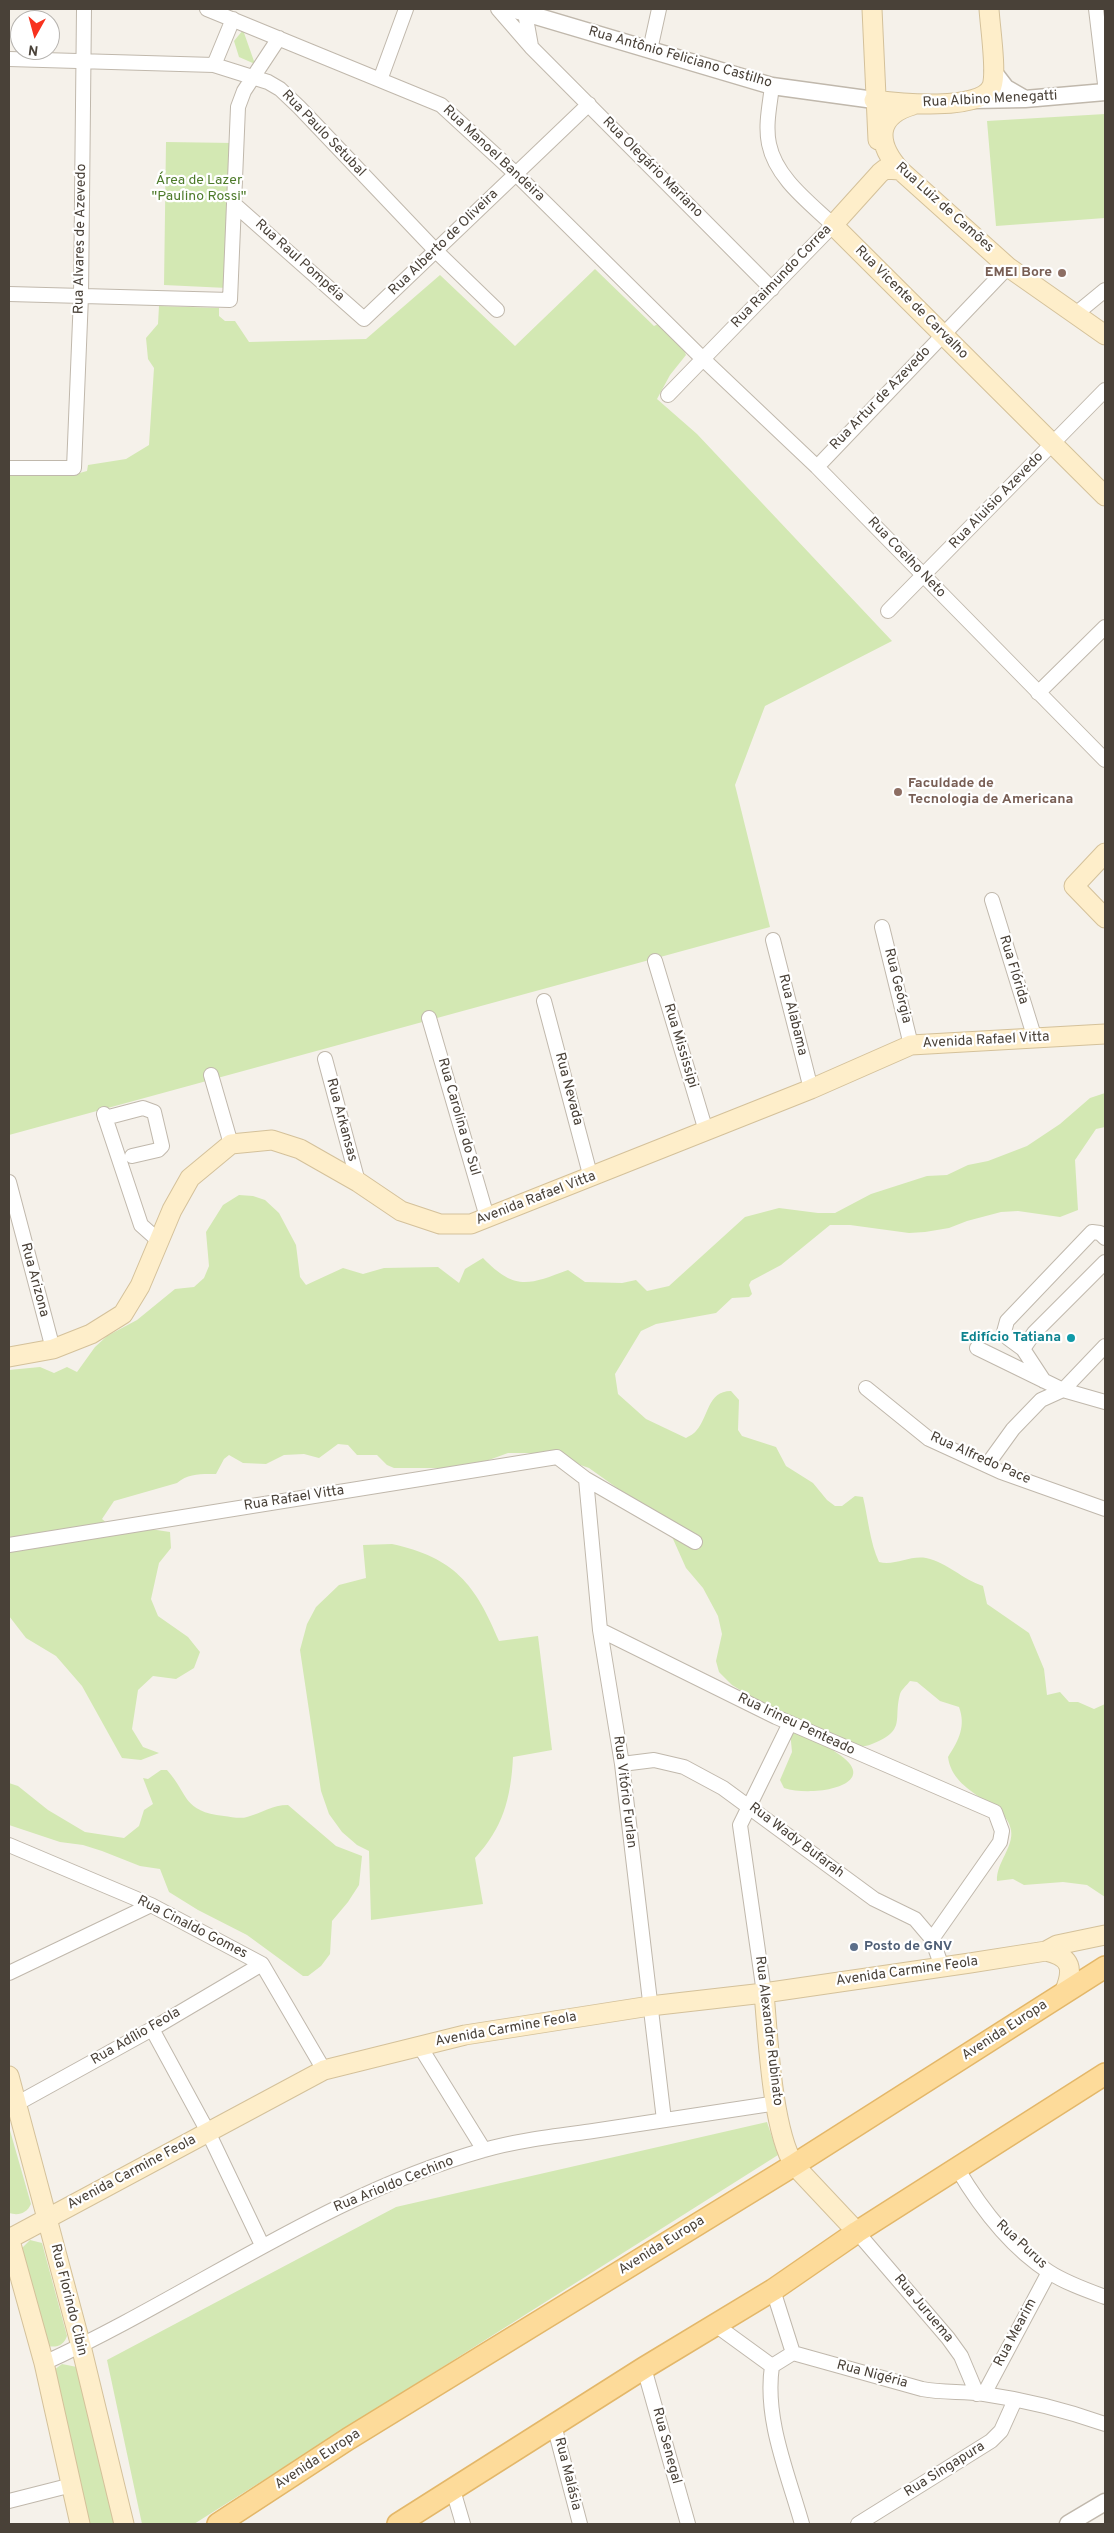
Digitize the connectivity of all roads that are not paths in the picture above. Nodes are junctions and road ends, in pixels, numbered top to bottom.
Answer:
1 (84, 9) edge
2 (208, 9) edge
3 (406, 9) edge
4 (498, 9) edge
5 (659, 9) edge
6 (872, 9) edge
7 (989, 9) edge
8 (1096, 9) edge
9 (519, 11) edge
10 (233, 19) junction
11 (279, 38) junction
12 (532, 47) junction
13 (650, 50) junction
14 (9, 59) edge
15 (83, 60) junction
16 (214, 65) junction
17 (993, 71) junction
18 (254, 76) junction
19 (380, 80) junction
20 (1105, 84) edge
21 (772, 86) junction
22 (1105, 92) edge
23 (1025, 99) junction
24 (972, 100) junction
25 (590, 104) junction
26 (875, 104) junction
27 (913, 105) junction
28 (900, 170) junction
29 (880, 173) junction
30 (516, 174) junction
31 (234, 204) junction
32 (833, 225) junction
33 (436, 250) junction
34 (1008, 267) junction
35 (772, 290) junction
36 (1105, 290) edge
37 (9, 294) edge
38 (81, 296) junction
39 (497, 310) dead end
40 (1077, 313) junction
41 (364, 319) joint
42 (943, 334) junction
43 (1105, 335) edge
44 (703, 359) junction
45 (1105, 390) edge
46 (668, 395) dead end
47 (1053, 444) junction
48 (817, 466) junction
49 (9, 468) edge
50 (1105, 496) edge
51 (924, 576) junction
52 (888, 611) dead end
53 (1105, 626) edge
54 (1038, 693) junction
55 (1105, 760) edge
56 (1105, 852) edge
57 (992, 900) dead end
58 (1105, 918) edge
59 (882, 927) dead end
60 (773, 940) dead end
61 (655, 962) dead end
62 (544, 1001) dead end
63 (429, 1018) dead end
64 (1105, 1034) edge
65 (1034, 1039) junction
66 (911, 1046) junction
67 (325, 1059) dead end
68 (211, 1075) dead end
69 (811, 1089) junction
70 (706, 1131) junction
71 (231, 1144) junction
72 (132, 1156) dead end
73 (591, 1178) junction
74 (9, 1182) edge
75 (358, 1182) junction
76 (487, 1217) junction
77 (1105, 1238) edge
78 (159, 1241) junction
79 (1105, 1262) edge
80 (1105, 1346) edge
81 (977, 1348) dead end
82 (53, 1349) junction
83 (1022, 1349) junction
84 (9, 1357) edge
85 (1044, 1381) junction
86 (866, 1388) dead end
87 (1063, 1390) junction
88 (1105, 1402) edge
89 (987, 1465) junction
90 (581, 1474) junction
91 (1105, 1509) edge
92 (695, 1542) dead end
93 (9, 1545) edge
94 (600, 1630) junction
95 (790, 1723) junction
96 (622, 1764) junction
97 (750, 1807) junction
98 (9, 1845) edge
99 (151, 1905) junction
100 (1105, 1935) edge
101 (932, 1939) junction
102 (1046, 1951) junction
103 (262, 1964) junction
104 (942, 1967) junction
105 (1105, 1967) edge
106 (9, 1974) edge
107 (764, 1993) junction
108 (1064, 1993) junction
109 (650, 2006) junction
110 (152, 2029) junction
111 (419, 2045) junction
112 (324, 2070) junction
113 (1105, 2074) edge
114 (9, 2076) edge
115 (776, 2103) junction
116 (12, 2106) edge
117 (664, 2120) junction
118 (208, 2132) junction
119 (484, 2150) junction
120 (794, 2165) junction
121 (957, 2168) junction
122 (48, 2219) junction
123 (858, 2232) junction
124 (9, 2238) edge
125 (262, 2245) junction
126 (1049, 2272) junction
127 (772, 2290) junction
128 (1105, 2298) edge
129 (717, 2326) junction
130 (81, 2346) junction
131 (793, 2353) junction
132 (44, 2363) junction
133 (772, 2366) junction
134 (644, 2368) junction
135 (980, 2394) junction
136 (1015, 2400) junction
137 (1105, 2424) edge
138 (554, 2425) junction
139 (72, 2485) junction
140 (453, 2490) junction
141 (9, 2501) edge
142 (1105, 2502) edge
143 (80, 2524) edge
144 (124, 2524) edge
145 (219, 2524) edge
146 (398, 2524) edge
147 (463, 2524) edge
148 (580, 2524) edge
149 (688, 2524) edge
150 (802, 2524) edge
151 (858, 2524) edge
152 (1068, 2524) edge

1 - 15 street, Rua Alvares de Azevedo
2 - 10 street, Rua Manoel Bandeira
3 - 19 street
4 - 12 street, Rua Olegário Mariano
5 - 13 street
6 - 26 main road, Rua Luiz de Camões
7 - 17 main road
8 - 20 street
9 - 12 street
9 - 13 street, Rua Antônio Feliciano Castilho
10 - 11 street, Rua Manoel Bandeira
10 - 16 street
11 - 18 street
11 - 19 street, Rua Manoel Bandeira
12 - 25 street, Rua Olegário Mariano
13 - 21 street, Rua Antônio Feliciano Castilho
14 - 15 street, Rua Paulo Setubal
15 - 16 street, Rua Paulo Setubal
15 - 38 street, Rua Alvares de Azevedo
16 - 18 street, Rua Paulo Setubal
17 - 23 street
17 - 24 main road
18 - 31 street
18 - 33 street, Rua Paulo Setubal
19 - 30 street, Rua Manoel Bandeira
21 - 26 street, Rua Antônio Feliciano Castilho
21 - 32 street, Rua Vicente de Carvalho
22 - 23 street, Rua Albino Menegatti
23 - 24 street, Rua Albino Menegatti
24 - 27 main road, Rua Albino Menegatti
25 - 30 street, Rua Alberto de Oliveira
25 - 35 street, Rua Olegário Mariano
26 - 27 main road, Rua Albino Menegatti
26 - 29 main road, Rua Luiz de Camões
27 - 28 main road, Rua Luiz de Camões
28 - 29 main road
28 - 34 main road, Rua Luiz de Camões
29 - 32 main road, Rua Raimundo Correa
30 - 33 street, Rua Alberto de Oliveira
30 - 44 street, Rua Manoel Bandeira
31 - 38 street
31 - 41 street, Rua Raul Pompéia
32 - 35 street, Rua Raimundo Correa
32 - 42 main road, Rua Vicente de Carvalho
33 - 39 street, Rua Paulo Setubal
33 - 41 street, Rua Alberto de Oliveira
34 - 40 main road, Rua Luiz de Camões
34 - 42 street, Rua Artur de Azevedo
35 - 44 street, Rua Raimundo Correa
36 - 40 street
37 - 38 street
38 - 49 street, Rua Alvares de Azevedo
40 - 43 main road, Rua Luiz de Camões
42 - 47 main road, Rua Vicente de Carvalho
42 - 48 street, Rua Artur de Azevedo
44 - 46 street, Rua Raimundo Correa
44 - 48 street, Rua Coelho Neto
45 - 47 street, Rua Aluisio Azevedo
47 - 50 main road, Rua Vicente de Carvalho
47 - 51 street, Rua Aluisio Azevedo
48 - 51 street, Rua Coelho Neto
51 - 52 street, Rua Aluisio Azevedo
51 - 54 street, Rua Coelho Neto
53 - 54 street
54 - 55 street, Rua Coelho Neto
56 - 58 main road
57 - 65 street, Rua Flórida
59 - 66 street, Rua Geórgia
60 - 69 street, Rua Alabama
61 - 70 street, Rua Mississipi
62 - 73 street, Rua Nevada
63 - 76 street, Rua Carolina do Sul
64 - 65 main road, Avenida Rafael Vitta
65 - 66 main road, Avenida Rafael Vitta
66 - 69 main road, Avenida Rafael Vitta
67 - 75 street, Rua Arkansas
68 - 71 street
69 - 70 main road, Avenida Rafael Vitta
70 - 73 main road, Avenida Rafael Vitta
71 - 75 main road, Avenida Rafael Vitta
71 - 78 main road
72 - 78 street
73 - 76 main road, Avenida Rafael Vitta
74 - 82 street, Rua Arizona
75 - 76 main road, Avenida Rafael Vitta
77 - 83 street
78 - 82 main road
79 - 83 street
80 - 87 street
81 - 85 street
82 - 84 main road
83 - 85 street
85 - 87 street
86 - 89 street, Rua Alfredo Pace
87 - 88 street
87 - 89 street
89 - 91 street, Rua Alfredo Pace
90 - 92 street, Rua Rafael Vitta
90 - 93 street, Rua Rafael Vitta
90 - 94 street, Rua Vitório Furlan
94 - 95 street, Rua Irineu Penteado
94 - 96 street, Rua Vitório Furlan
95 - 97 street, Rua Alexandre Rubinato
95 - 101 street, Rua Irineu Penteado
96 - 97 street, Rua Wady Bufarah
96 - 109 street, Rua Vitório Furlan
97 - 101 street, Rua Wady Bufarah
97 - 107 street, Rua Alexandre Rubinato
98 - 99 street, Rua Cinaldo Gomes
99 - 103 street, Rua Cinaldo Gomes
99 - 106 street
100 - 102 main road, Avenida Carmine Feola
101 - 104 street, Rua Wady Bufarah
102 - 104 main road, Avenida Carmine Feola
102 - 108 main road
103 - 110 street, Rua Adílio Feola
103 - 112 street, Rua Cinaldo Gomes
104 - 107 main road, Avenida Carmine Feola
105 - 108 main road, Avenida Europa
107 - 109 main road, Avenida Carmine Feola
107 - 115 main road, Rua Alexandre Rubinato
108 - 120 main road, Avenida Europa
109 - 111 main road, Avenida Carmine Feola
109 - 117 street, Rua Vitório Furlan
110 - 116 street, Rua Adílio Feola
110 - 118 street
111 - 112 main road, Avenida Carmine Feola
111 - 119 street
112 - 118 main road, Avenida Carmine Feola
113 - 121 main road
114 - 116 main road, Rua Florindo Cibin
115 - 117 street, Rua Arioldo Cechino
115 - 120 main road, Rua Alexandre Rubinato
116 - 122 main road, Rua Florindo Cibin
117 - 119 street, Rua Arioldo Cechino
118 - 122 main road, Avenida Carmine Feola
118 - 125 street
119 - 125 street, Rua Arioldo Cechino
120 - 123 main road, Rua Alexandre Rubinato
120 - 145 main road, Avenida Europa
121 - 123 main road
121 - 126 street, Rua Purus
122 - 124 main road, Avenida Carmine Feola
122 - 130 main road, Rua Florindo Cibin
123 - 127 main road
123 - 135 street, Rua Juruema
124 - 132 main road
125 - 130 street, Rua Arioldo Cechino
126 - 128 street, Rua Purus
126 - 135 street, Rua Mearim
127 - 129 main road
127 - 131 street
129 - 133 street
129 - 134 main road
130 - 132 street, Rua Arioldo Cechino
130 - 144 main road, Rua Florindo Cibin
131 - 133 street
131 - 135 street, Rua Nigéria
132 - 139 main road
133 - 150 street
134 - 138 main road
134 - 149 street, Rua Senegal
135 - 136 street, Rua Nigéria
136 - 137 street, Rua Nigéria
136 - 151 street, Rua Singapura
138 - 140 main road
138 - 148 street, Rua Malásia
139 - 141 street
139 - 143 main road
140 - 146 main road
140 - 147 street
142 - 152 street

